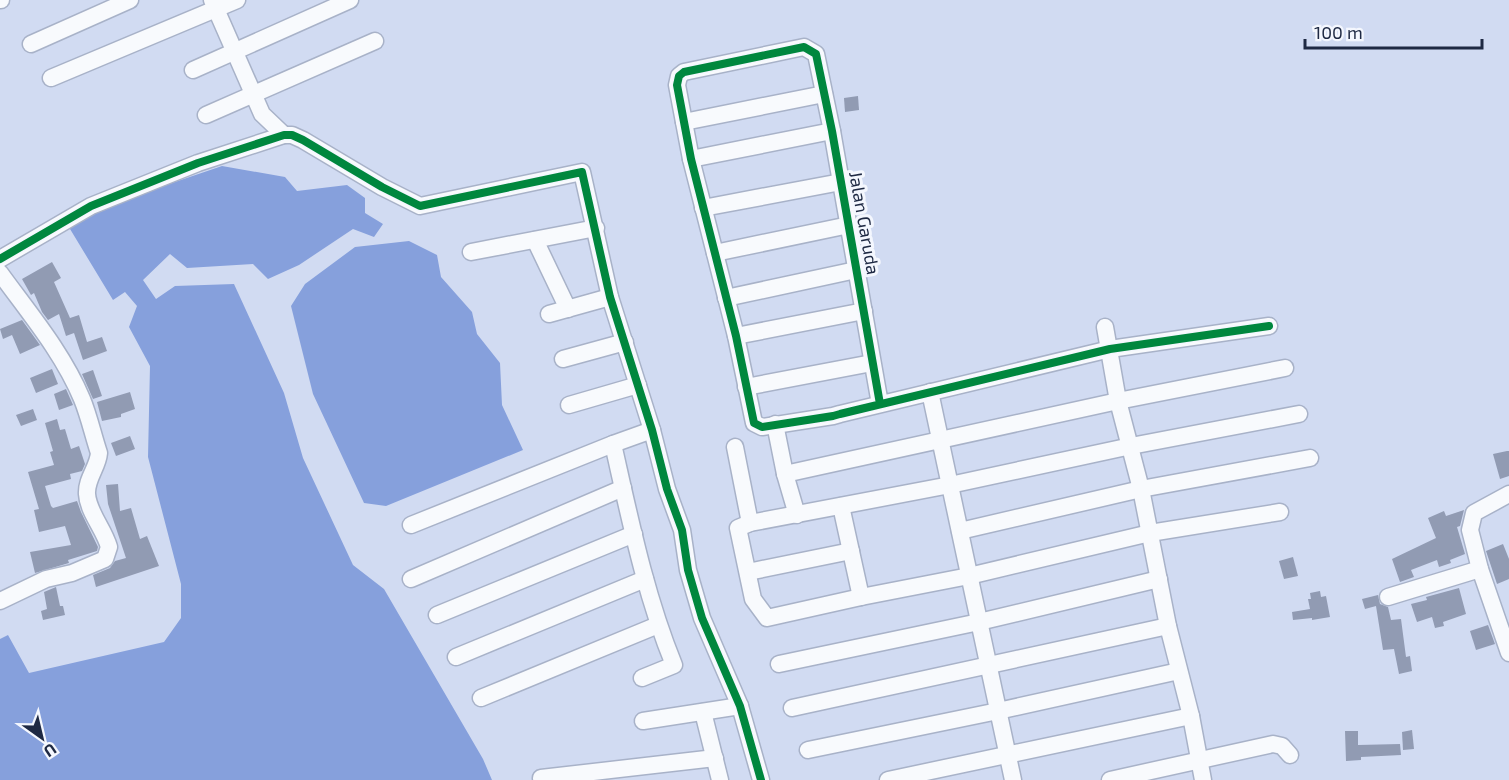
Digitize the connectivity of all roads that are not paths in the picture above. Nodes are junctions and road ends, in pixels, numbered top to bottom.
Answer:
1 (130, 0) edge
2 (237, 0) edge
3 (350, 0) edge
4 (214, 5) edge
5 (375, 41) dead end
6 (31, 44) dead end
7 (234, 51) junction
8 (193, 70) dead end
9 (51, 78) dead end
10 (252, 93) junction
11 (824, 94) junction
12 (206, 115) dead end
13 (684, 122) junction
14 (832, 131) junction
15 (279, 136) junction
16 (691, 159) junction
17 (841, 182) junction
18 (703, 208) junction
19 (849, 225) junction
20 (596, 228) junction
21 (535, 240) junction
22 (471, 252) dead end
23 (715, 253) junction
24 (0, 259) edge
25 (856, 270) junction
26 (0, 273) edge
27 (610, 297) junction
28 (726, 298) junction
29 (568, 309) junction
30 (864, 311) junction
31 (549, 314) dead end
32 (1269, 326) dead end
33 (1106, 327) dead end
34 (736, 336) junction
35 (625, 342) junction
36 (1110, 349) junction
37 (563, 359) dead end
38 (872, 363) junction
39 (1285, 368) dead end
40 (638, 385) junction
41 (746, 387) junction
42 (930, 392) junction
43 (1118, 401) junction
44 (880, 404) junction
45 (569, 405) dead end
46 (1299, 414) dead end
47 (776, 424) junction
48 (652, 430) junction
49 (940, 440) junction
50 (613, 444) junction
51 (1131, 446) junction
52 (735, 447) dead end
53 (1310, 458) dead end
54 (785, 474) junction
55 (950, 485) junction
56 (623, 488) junction
57 (1141, 489) junction
58 (1509, 494) edge
59 (841, 506) junction
60 (1280, 512) dead end
61 (797, 515) junction
62 (750, 523) junction
63 (411, 525) dead end
64 (960, 531) junction
65 (1150, 533) junction
66 (634, 534) junction
67 (851, 551) junction
68 (1480, 568) junction
69 (748, 573) junction
70 (969, 576) junction
71 (411, 579) dead end
72 (645, 579) junction
73 (1159, 579) junction
74 (861, 597) junction
75 (1388, 597) dead end
76 (0, 601) edge
77 (437, 615) dead end
78 (979, 622) junction
79 (658, 625) junction
80 (1168, 626) junction
81 (1509, 653) edge
82 (456, 657) dead end
83 (779, 664) dead end
84 (988, 666) junction
85 (1179, 671) junction
86 (642, 678) dead end
87 (481, 698) dead end
88 (740, 706) junction
89 (792, 708) dead end
90 (998, 711) junction
91 (703, 712) junction
92 (1191, 716) junction
93 (643, 721) dead end
94 (808, 750) dead end
95 (1290, 755) dead end
96 (1008, 756) junction
97 (715, 758) junction
98 (1198, 760) junction
99 (539, 774) edge
100 (720, 780) edge
101 (761, 780) edge
102 (888, 780) edge
103 (1013, 780) edge
104 (1110, 780) edge
105 (1203, 780) edge

1 - 6 street
2 - 4 street
3 - 7 street
4 - 7 street
4 - 9 street
5 - 10 street
7 - 8 street
7 - 10 street
10 - 12 street
10 - 15 street
11 - 13 street
11 - 13 street, Jalan Garuda
11 - 14 street, Jalan Garuda
13 - 16 street
14 - 16 street
14 - 17 street, Jalan Garuda
15 - 20 street
15 - 24 street
16 - 18 street
17 - 18 street
17 - 19 street, Jalan Garuda
18 - 23 street
19 - 23 street
19 - 25 street, Jalan Garuda
20 - 21 street
20 - 27 street
21 - 22 street
21 - 29 street
23 - 28 street
25 - 28 street
25 - 30 street, Jalan Garuda
26 - 76 street
27 - 29 street
27 - 35 street
28 - 34 street
29 - 31 street
30 - 34 street
30 - 38 street, Jalan Garuda
32 - 36 street
33 - 36 street
34 - 41 street
35 - 37 street
35 - 40 street
36 - 42 street
36 - 43 street
38 - 41 street
38 - 44 street, Jalan Garuda
39 - 43 street
40 - 45 street
40 - 48 street
41 - 47 street
42 - 44 street
42 - 49 street
43 - 49 street
43 - 51 street
44 - 47 street
46 - 51 street
47 - 54 street
48 - 50 street
48 - 88 street
49 - 54 street
49 - 55 street
50 - 56 street
50 - 63 street
51 - 55 street
51 - 57 street
52 - 62 street
53 - 57 street
54 - 61 street
55 - 59 street
55 - 64 street
56 - 66 street
56 - 71 street
57 - 64 street
57 - 65 street
58 - 68 street
59 - 61 street
59 - 67 street
60 - 65 street
61 - 62 street
62 - 69 street
64 - 70 street
65 - 70 street
65 - 73 street
66 - 72 street
66 - 77 street
67 - 69 street
67 - 74 street
68 - 75 street
68 - 81 street
69 - 74 street
70 - 74 street
70 - 78 street
72 - 79 street
72 - 82 street
73 - 78 street
73 - 80 street
78 - 83 street
78 - 84 street
79 - 86 street
79 - 87 street
80 - 84 street
80 - 85 street
84 - 89 street
84 - 90 street
85 - 90 street
85 - 92 street
88 - 91 street
88 - 101 street
90 - 94 street
90 - 96 street
91 - 93 street
91 - 97 street
92 - 96 street
92 - 98 street
95 - 98 street
96 - 102 street
96 - 103 street
97 - 99 street
97 - 100 street
98 - 104 street
98 - 105 street

